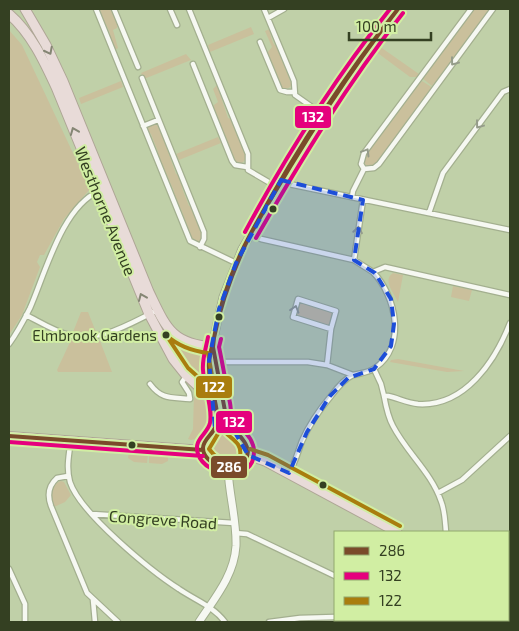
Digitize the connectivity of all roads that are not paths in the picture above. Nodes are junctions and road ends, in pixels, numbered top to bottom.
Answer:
1 (25, 9) edge
2 (96, 9) edge
3 (114, 9) edge
4 (170, 9) edge
5 (189, 9) edge
6 (264, 9) edge
7 (284, 9) edge
8 (398, 9) edge
9 (471, 9) edge
10 (493, 9) edge
11 (9, 14) edge
12 (268, 18) junction
13 (13, 21) edge
14 (177, 26) dead end
15 (260, 42) dead end
16 (193, 64) dead end
17 (138, 67) dead end
18 (142, 78) dead end
19 (510, 89) edge
20 (294, 92) junction
21 (322, 114) junction
22 (158, 120) junction
23 (143, 126) junction
24 (247, 167) junction
25 (364, 169) junction
26 (282, 180) junction
27 (277, 187) junction
28 (103, 190) junction
29 (352, 197) junction
30 (363, 200) junction
31 (429, 213) junction
32 (510, 230) edge
33 (250, 234) junction
34 (200, 247) junction
35 (354, 260) junction
36 (236, 263) junction
37 (373, 272) junction
38 (510, 295) edge
39 (158, 310) junction
40 (149, 314) junction
41 (26, 315) junction
42 (510, 323) edge
43 (331, 329) junction
44 (9, 344) edge
45 (213, 347) junction
46 (216, 362) junction
47 (327, 366) junction
48 (374, 369) junction
49 (353, 375) junction
50 (187, 376) junction
51 (150, 384) dead end
52 (384, 396) junction
53 (214, 401) junction
54 (228, 428) junction
55 (215, 429) junction
56 (9, 436) edge
57 (510, 436) edge
58 (71, 440) junction
59 (203, 450) junction
60 (248, 455) junction
61 (228, 469) junction
62 (289, 473) junction
63 (68, 476) junction
64 (438, 494) junction
65 (92, 514) junction
66 (234, 523) junction
67 (395, 531) edge
68 (446, 531) edge
69 (235, 533) junction
70 (9, 569) edge
71 (334, 576) edge
72 (93, 600) junction
73 (210, 607) junction
74 (334, 617) edge
75 (25, 622) edge
76 (95, 622) edge
77 (118, 622) edge
78 (199, 622) edge
79 (225, 622) edge
80 (269, 622) edge

1 -> 28 highway, Westhorne Avenue
2 - 23 street
3 - 17 street
4 - 14 street
5 - 24 street
6 - 12 street
7 - 12 street
8 - 21 street
25 -> 9 street
10 -> 25 street
11 - 13 highway, Westhorne Avenue
12 - 20 street
28 -> 13 highway, Westhorne Avenue
15 - 20 street
16 - 24 street
18 - 22 street
19 -> 31 street
20 - 21 street
21 - 26 street
22 - 23 street
22 - 34 street
23 - 34 street
24 - 27 street
25 - 29 street
26 - 27 street
26 - 29 street
27 - 33 street
28 - 39 highway, Westhorne Avenue
40 -> 28 highway, Westhorne Avenue
28 - 41 street
29 - 30 street
30 - 31 street
35 -> 30 street
31 - 32 street
33 - 35 street
33 - 36 street
34 - 36 street
35 - 37 street
36 - 45 street
37 - 38 street
37 - 48 street
39 - 40 street
39 - 45 highway, Westhorne Avenue
40 - 41 street
40 - 50 highway, Westhorne Avenue
41 - 44 street
42 - 52 street
43 -> 43 street
43 - 47 street
45 - 46 highway
45 - 53 street
46 - 47 street
46 - 54 highway
47 - 49 street
48 - 49 street
48 - 52 street
49 - 62 street
50 - 51 street
50 - 53 highway, Westhorne Avenue
52 - 64 street
53 - 55 highway
54 - 55 highway
54 - 60 highway
55 - 59 highway
56 - 58 main road
57 - 64 street
58 - 59 main road
58 - 63 street
59 - 61 highway
60 - 61 highway
60 - 62 highway
61 - 66 street
62 - 67 highway
63 - 65 street
63 - 72 street
64 - 68 street
65 - 66 street, Congreve Road
65 - 73 street
66 - 69 street
69 - 71 street, Congreve Road
69 - 73 street
70 - 75 street
72 - 76 street
72 - 77 street
73 - 78 street
73 - 79 street
74 - 80 street

